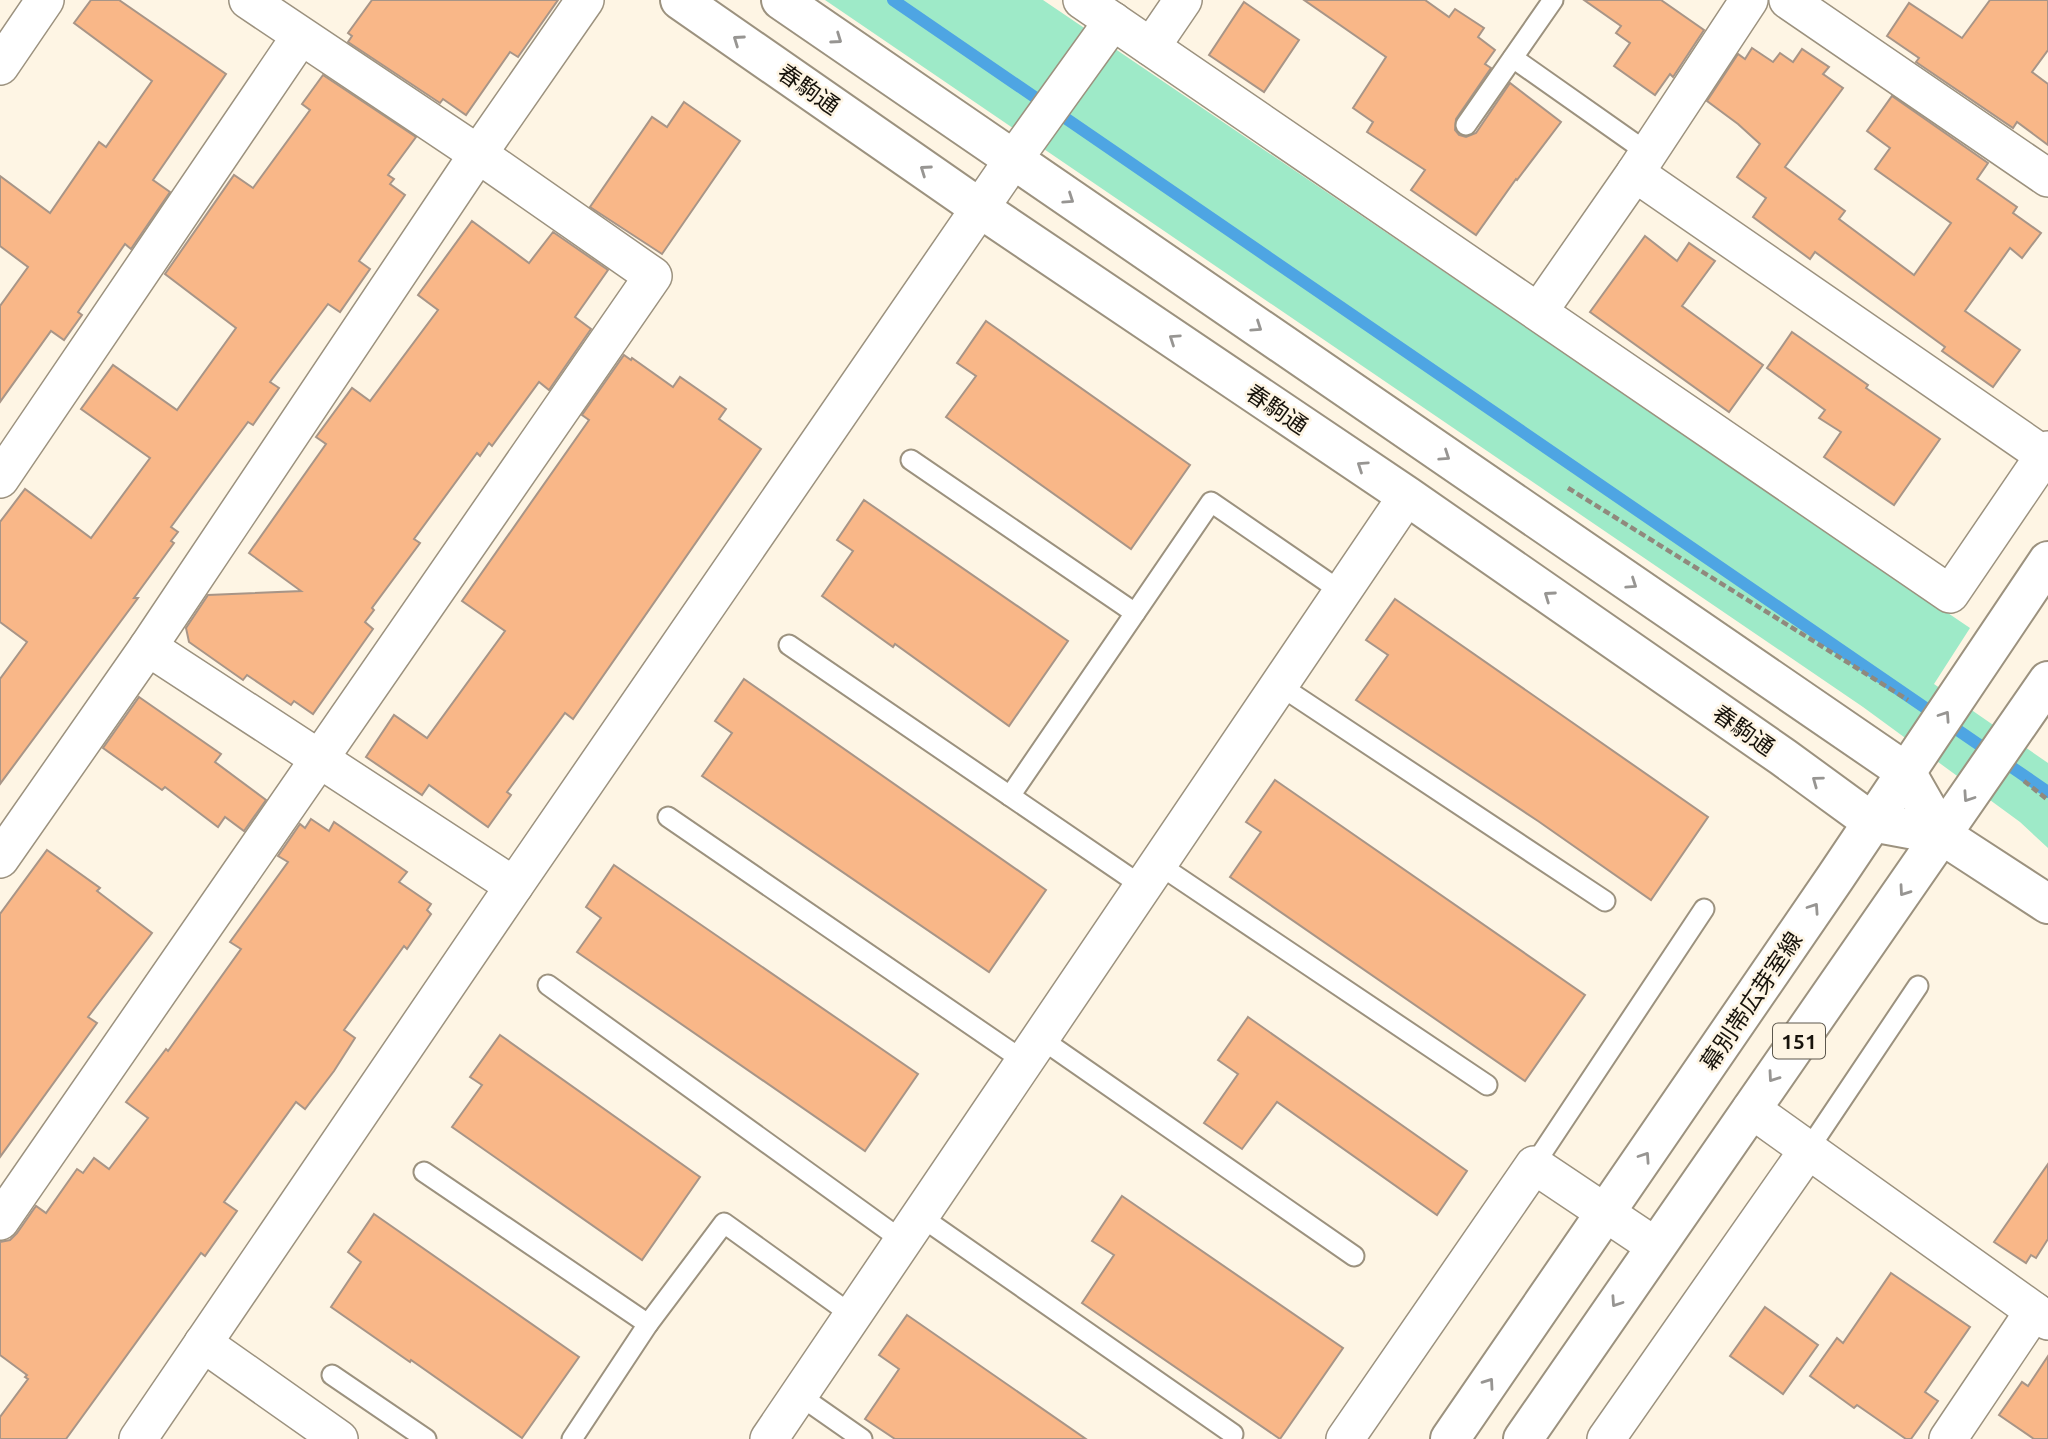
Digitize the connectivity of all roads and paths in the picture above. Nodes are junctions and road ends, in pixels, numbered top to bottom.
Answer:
1 (45, 0) edge
2 (248, 0) edge
3 (585, 0) edge
4 (680, 0) edge
5 (781, 0) edge
6 (1082, 0) edge
7 (1183, 0) edge
8 (1553, 0) edge
9 (1788, 0) edge
10 (1744, 2) edge
11 (1113, 21) junction
12 (300, 37) junction
13 (1151, 47) junction
14 (1513, 58) junction
15 (0, 66) edge
16 (1466, 125) dead end
17 (478, 154) junction
18 (1013, 160) junction
19 (1641, 163) junction
20 (2048, 178) edge
21 (981, 209) junction
22 (1539, 311) junction
23 (2047, 454) edge
24 (911, 460) dead end
25 (0, 479) edge
26 (1566, 487) dead end
27 (1407, 496) junction
28 (2048, 561) edge
29 (1342, 592) junction
30 (1135, 613) junction
31 (789, 645) dead end
32 (148, 647) junction
33 (2048, 681) edge
34 (1279, 685) junction
35 (1941, 720) junction
36 (320, 760) junction
37 (1906, 772) junction
38 (1010, 796) junction
39 (668, 817) dead end
40 (1872, 822) junction
41 (1942, 835) junction
42 (6, 838) edge
43 (1149, 875) junction
44 (513, 886) junction
45 (1605, 901) dead end
46 (2048, 904) edge
47 (1704, 909) dead end
48 (548, 985) dead end
49 (1918, 986) dead end
50 (1032, 1050) junction
51 (1488, 1085) dead end
52 (1751, 1109) junction
53 (1808, 1150) junction
54 (1534, 1165) junction
55 (424, 1172) dead end
56 (1606, 1213) junction
57 (0, 1221) edge
58 (911, 1228) junction
59 (1655, 1246) junction
60 (1354, 1256) dead end
61 (852, 1315) junction
62 (2041, 1316) edge
63 (648, 1324) junction
64 (203, 1343) junction
65 (332, 1375) dead end
66 (799, 1395) junction
67 (1233, 1434) dead end
68 (138, 1439) edge
69 (339, 1439) edge
70 (426, 1439) edge
71 (572, 1439) edge
72 (769, 1439) edge
73 (862, 1439) edge
74 (1345, 1439) edge
75 (1450, 1439) edge
76 (1523, 1439) edge
77 (1606, 1439) edge
78 (1948, 1439) edge

1 - 15 street
2 - 12 street
3 - 17 street
21 -> 4 street, 春駒通
5 -> 18 street
6 - 11 street
7 - 13 street
8 - 14 lane
9 - 20 street
10 - 19 street
11 - 13 street
11 - 18 street
12 - 17 street
12 - 25 street
13 - 22 street
14 - 16 lane
14 - 19 lane
17 - 32 street
17 - 36 street
18 - 21 street
18 -> 37 street
19 - 22 street
19 - 23 street
27 -> 21 street, 春駒通
21 - 44 street
22 - 23 street
24 - 30 lane
26 - 35 path
27 - 29 street
40 -> 27 street, 春駒通
35 -> 28 street, 幕別帯広芽室線 / 151
29 - 30 lane
29 - 34 street
30 - 38 lane
31 - 38 lane
32 - 36 street
32 - 42 street
33 -> 41 street, 151
34 - 43 street
34 - 45 lane
35 - 37 street, 幕別帯広芽室線 / 151
36 - 44 street
36 - 57 street
37 - 40 street, 幕別帯広芽室線 / 151
37 - 41 street
38 - 43 lane
39 - 50 lane
40 - 41 street
56 -> 40 street, 幕別帯広芽室線 / 151
41 - 46 street
41 -> 52 street, 151
43 - 50 street
43 - 51 lane
44 - 64 street
47 - 54 lane
48 - 58 lane
49 - 53 lane
50 - 58 street
50 - 60 lane
52 - 53 street
52 - 59 street, 151
53 - 62 street
53 - 77 street
54 - 56 street
54 - 74 street
55 - 63 lane
56 - 59 street
75 -> 56 street, 幕別帯広芽室線 / 151
58 - 61 street
58 - 67 lane
59 -> 76 street, 151
61 - 63 lane
61 - 66 street
62 - 78 street
63 - 71 lane
64 - 68 street
64 - 69 street
65 - 70 lane
66 - 72 street
66 - 73 lane

